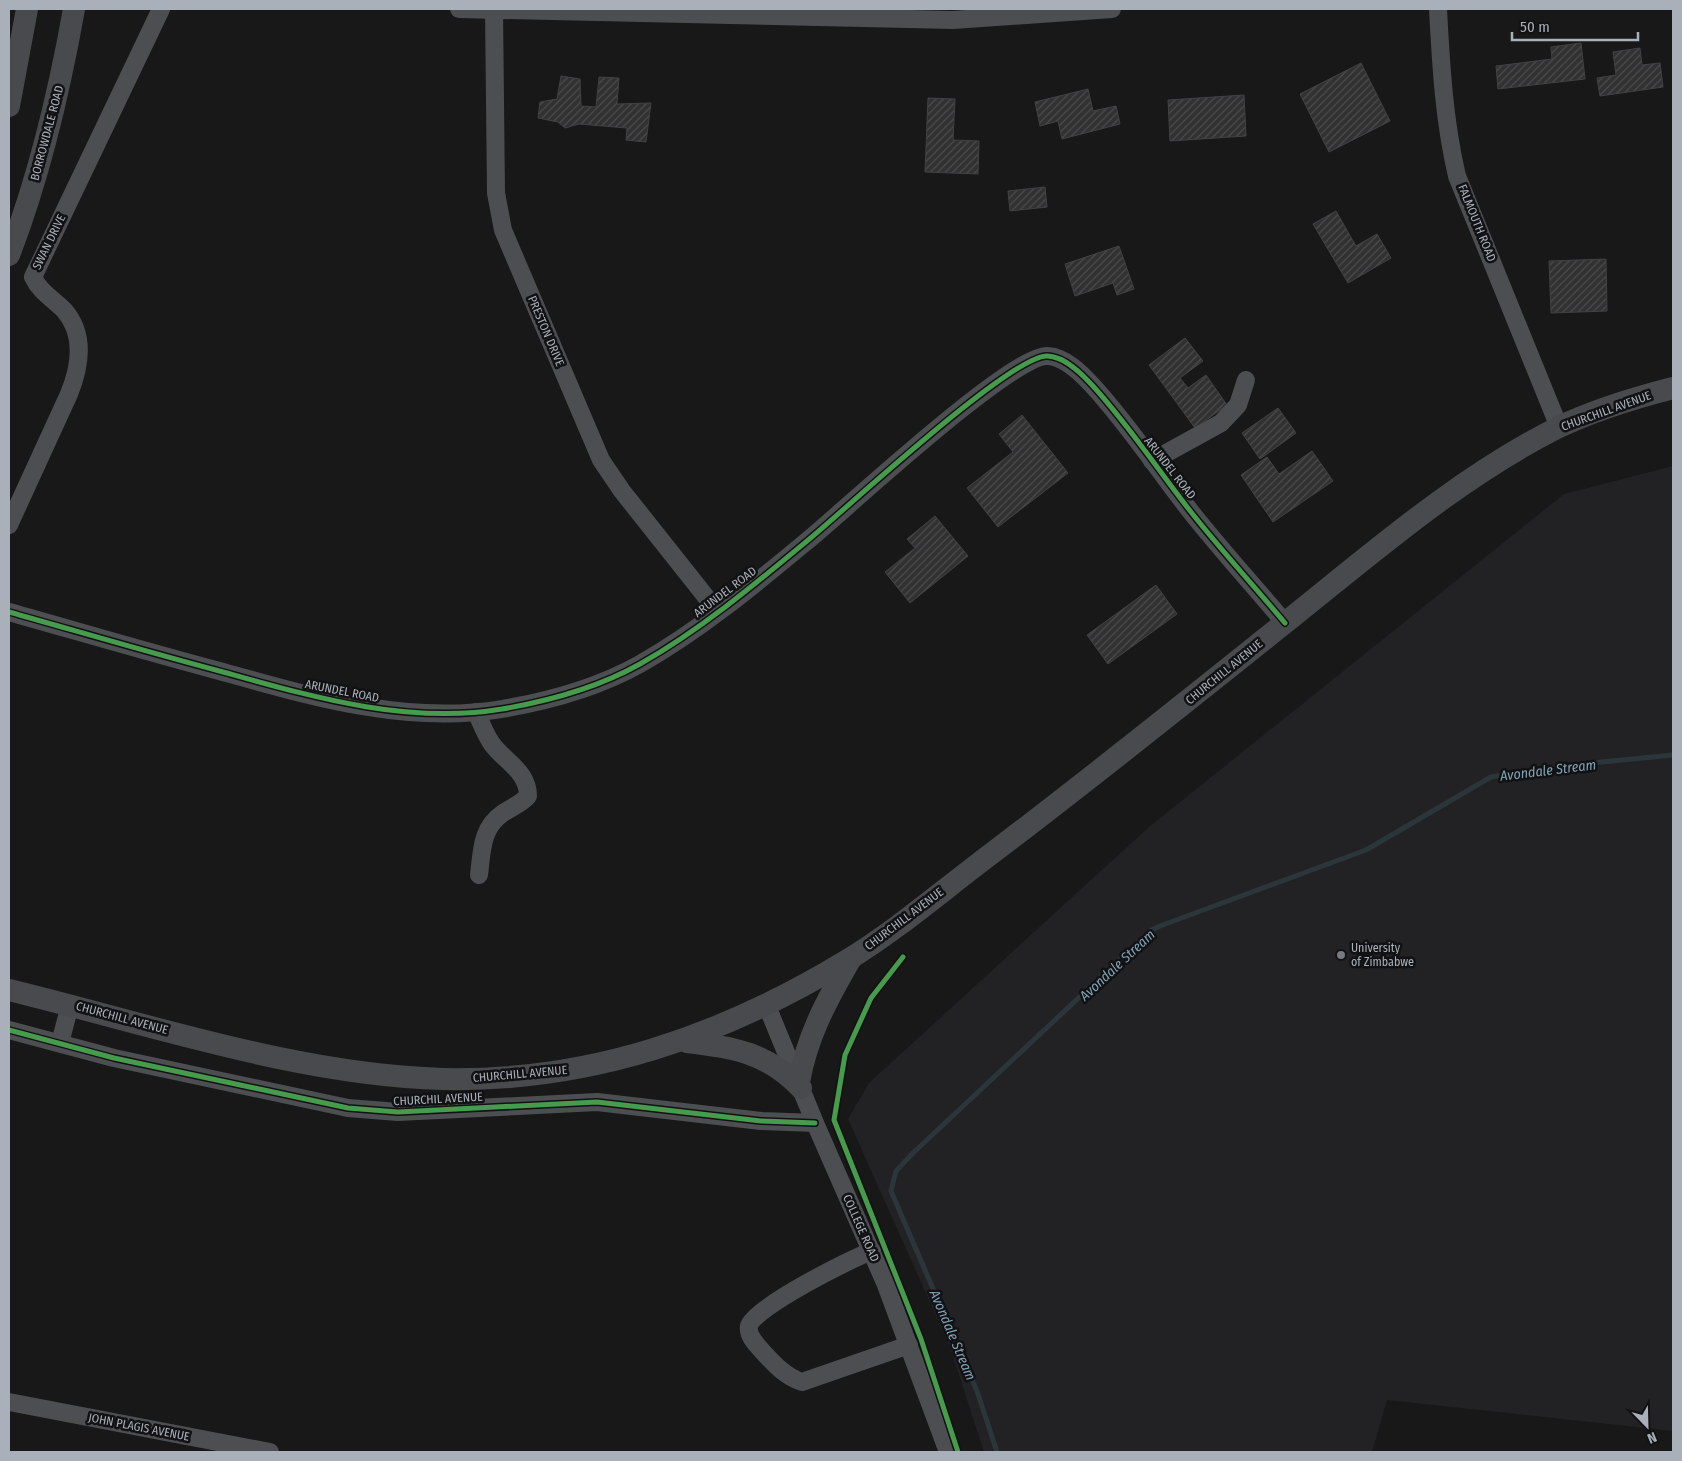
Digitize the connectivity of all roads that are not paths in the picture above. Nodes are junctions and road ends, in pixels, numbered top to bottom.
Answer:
1 (27, 9) edge
2 (74, 9) edge
3 (161, 9) edge
4 (459, 9) edge
5 (1112, 9) edge
6 (1438, 9) edge
7 (494, 10) edge
8 (953, 14) edge
9 (9, 106) edge
10 (9, 255) edge
11 (1246, 380) dead end
12 (1673, 388) edge
13 (1559, 427) junction
14 (1152, 460) junction
15 (9, 525) edge
16 (9, 612) edge
17 (718, 612) junction
18 (1285, 623) junction
19 (476, 712) junction
20 (479, 875) dead end
21 (850, 959) junction
22 (9, 990) edge
23 (70, 1005) junction
24 (767, 1006) junction
25 (9, 1030) edge
26 (678, 1041) junction
27 (60, 1043) junction
28 (800, 1085) junction
29 (815, 1123) junction
30 (872, 1251) junction
31 (909, 1345) junction
32 (9, 1402) edge
33 (270, 1452) edge
34 (948, 1452) edge

1 - 9 main road
2 - 10 main road, BORROWDALE ROAD
3 - 15 street, SWAN DRIVE
4 - 7 street
5 - 8 street
6 - 13 street, FALMOUTH ROAD
7 - 8 street
7 - 17 street, PRESTON DRIVE
11 - 14 street
12 - 13 main road, CHURCHILL AVENUE
13 - 18 main road, CHURCHILL AVENUE
14 - 17 street, ARUNDEL ROAD
14 - 18 street, ARUNDEL ROAD
16 - 19 street, ARUNDEL ROAD
17 - 19 street, ARUNDEL ROAD
18 - 21 main road, CHURCHILL AVENUE
19 - 20 street
21 - 24 main road, CHURCHILL AVENUE
21 - 28 main road
22 - 23 main road, CHURCHILL AVENUE
23 - 26 main road, CHURCHILL AVENUE
23 - 27 street
24 - 26 main road, CHURCHILL AVENUE
24 - 28 street, COLLEGE ROAD
25 - 27 street, CHURCHIL AVENUE
26 - 28 main road
27 - 29 street, CHURCHIL AVENUE
28 - 29 street, COLLEGE ROAD
29 - 30 street, COLLEGE ROAD
30 - 31 street, COLLEGE ROAD
30 - 31 street
31 - 34 street, COLLEGE ROAD
32 - 33 street, JOHN PLAGIS AVENUE

